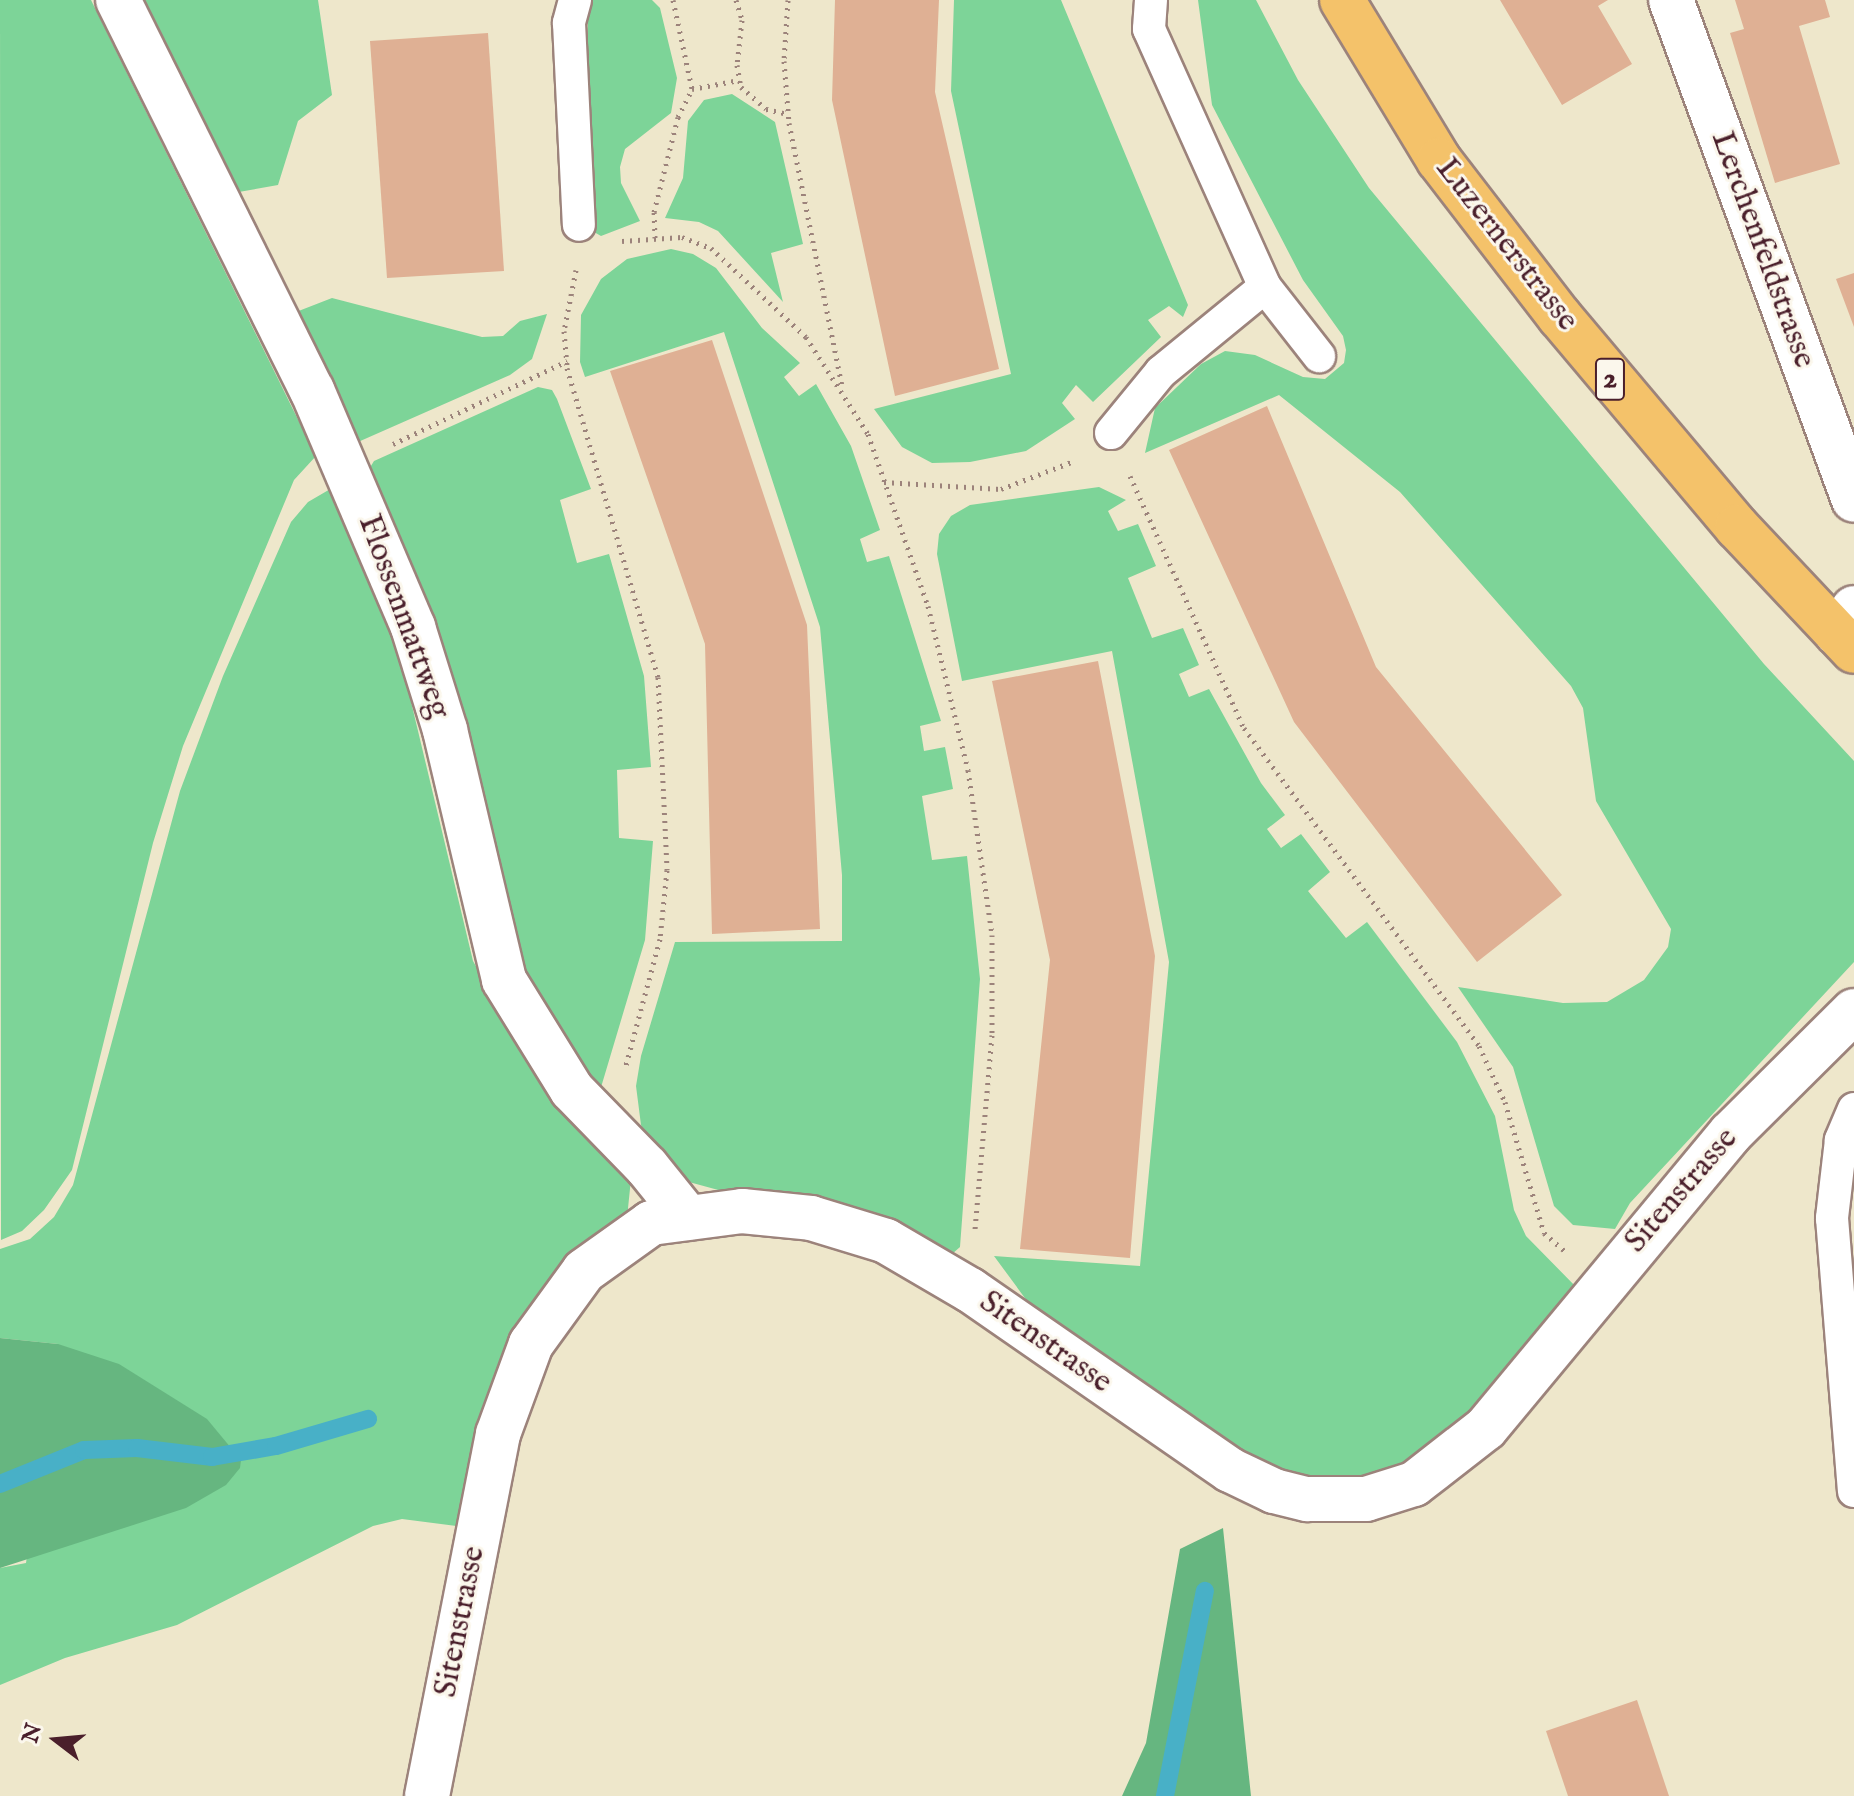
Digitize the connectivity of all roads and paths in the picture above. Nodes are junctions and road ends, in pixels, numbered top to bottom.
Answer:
1 (118, 0) edge
2 (575, 0) edge
3 (673, 0) edge
4 (736, 0) edge
5 (788, 0) edge
6 (1151, 0) edge
7 (1342, 0) edge
8 (1671, 0) edge
9 (739, 80) junction
10 (692, 89) junction
11 (788, 114) junction
12 (579, 225) joint
13 (655, 238) junction
14 (611, 247) dead end
15 (588, 261) dead end
16 (576, 267) junction
17 (1265, 287) junction
18 (1319, 356) dead end
19 (567, 361) junction
20 (843, 389) junction
21 (1111, 433) junction
22 (345, 467) junction
23 (884, 482) junction
24 (1854, 500) edge
25 (1848, 631) edge
26 (1854, 1011) edge
27 (1854, 1109) edge
28 (609, 1128) junction
29 (688, 1218) junction
30 (1603, 1284) junction
31 (970, 1290) junction
32 (1854, 1491) edge
33 (427, 1796) edge

1 - 22 street, Flossenmattweg
2 - 12 lane
3 - 10 path
4 - 9 path
5 - 11 path
6 - 17 lane
7 - 25 main road, Luzernerstrasse / 2
8 - 24 street, Lerchenfeldstrasse
9 - 10 path
9 - 11 path
10 - 13 path
11 - 20 path
12 - 16 path
13 - 14 path
13 - 20 path
15 - 16 path
16 - 19 path
17 - 18 lane
17 - 21 lane
19 - 22 path
19 - 28 path
20 - 23 path
21 - 23 path
21 - 30 path
22 - 28 street, Flossenmattweg
23 - 31 path
26 - 30 street, Sitenstrasse
27 - 32 lane
28 - 29 street, Flossenmattweg
29 - 31 street, Sitenstrasse
29 - 33 street, Sitenstrasse
30 - 31 street, Sitenstrasse

